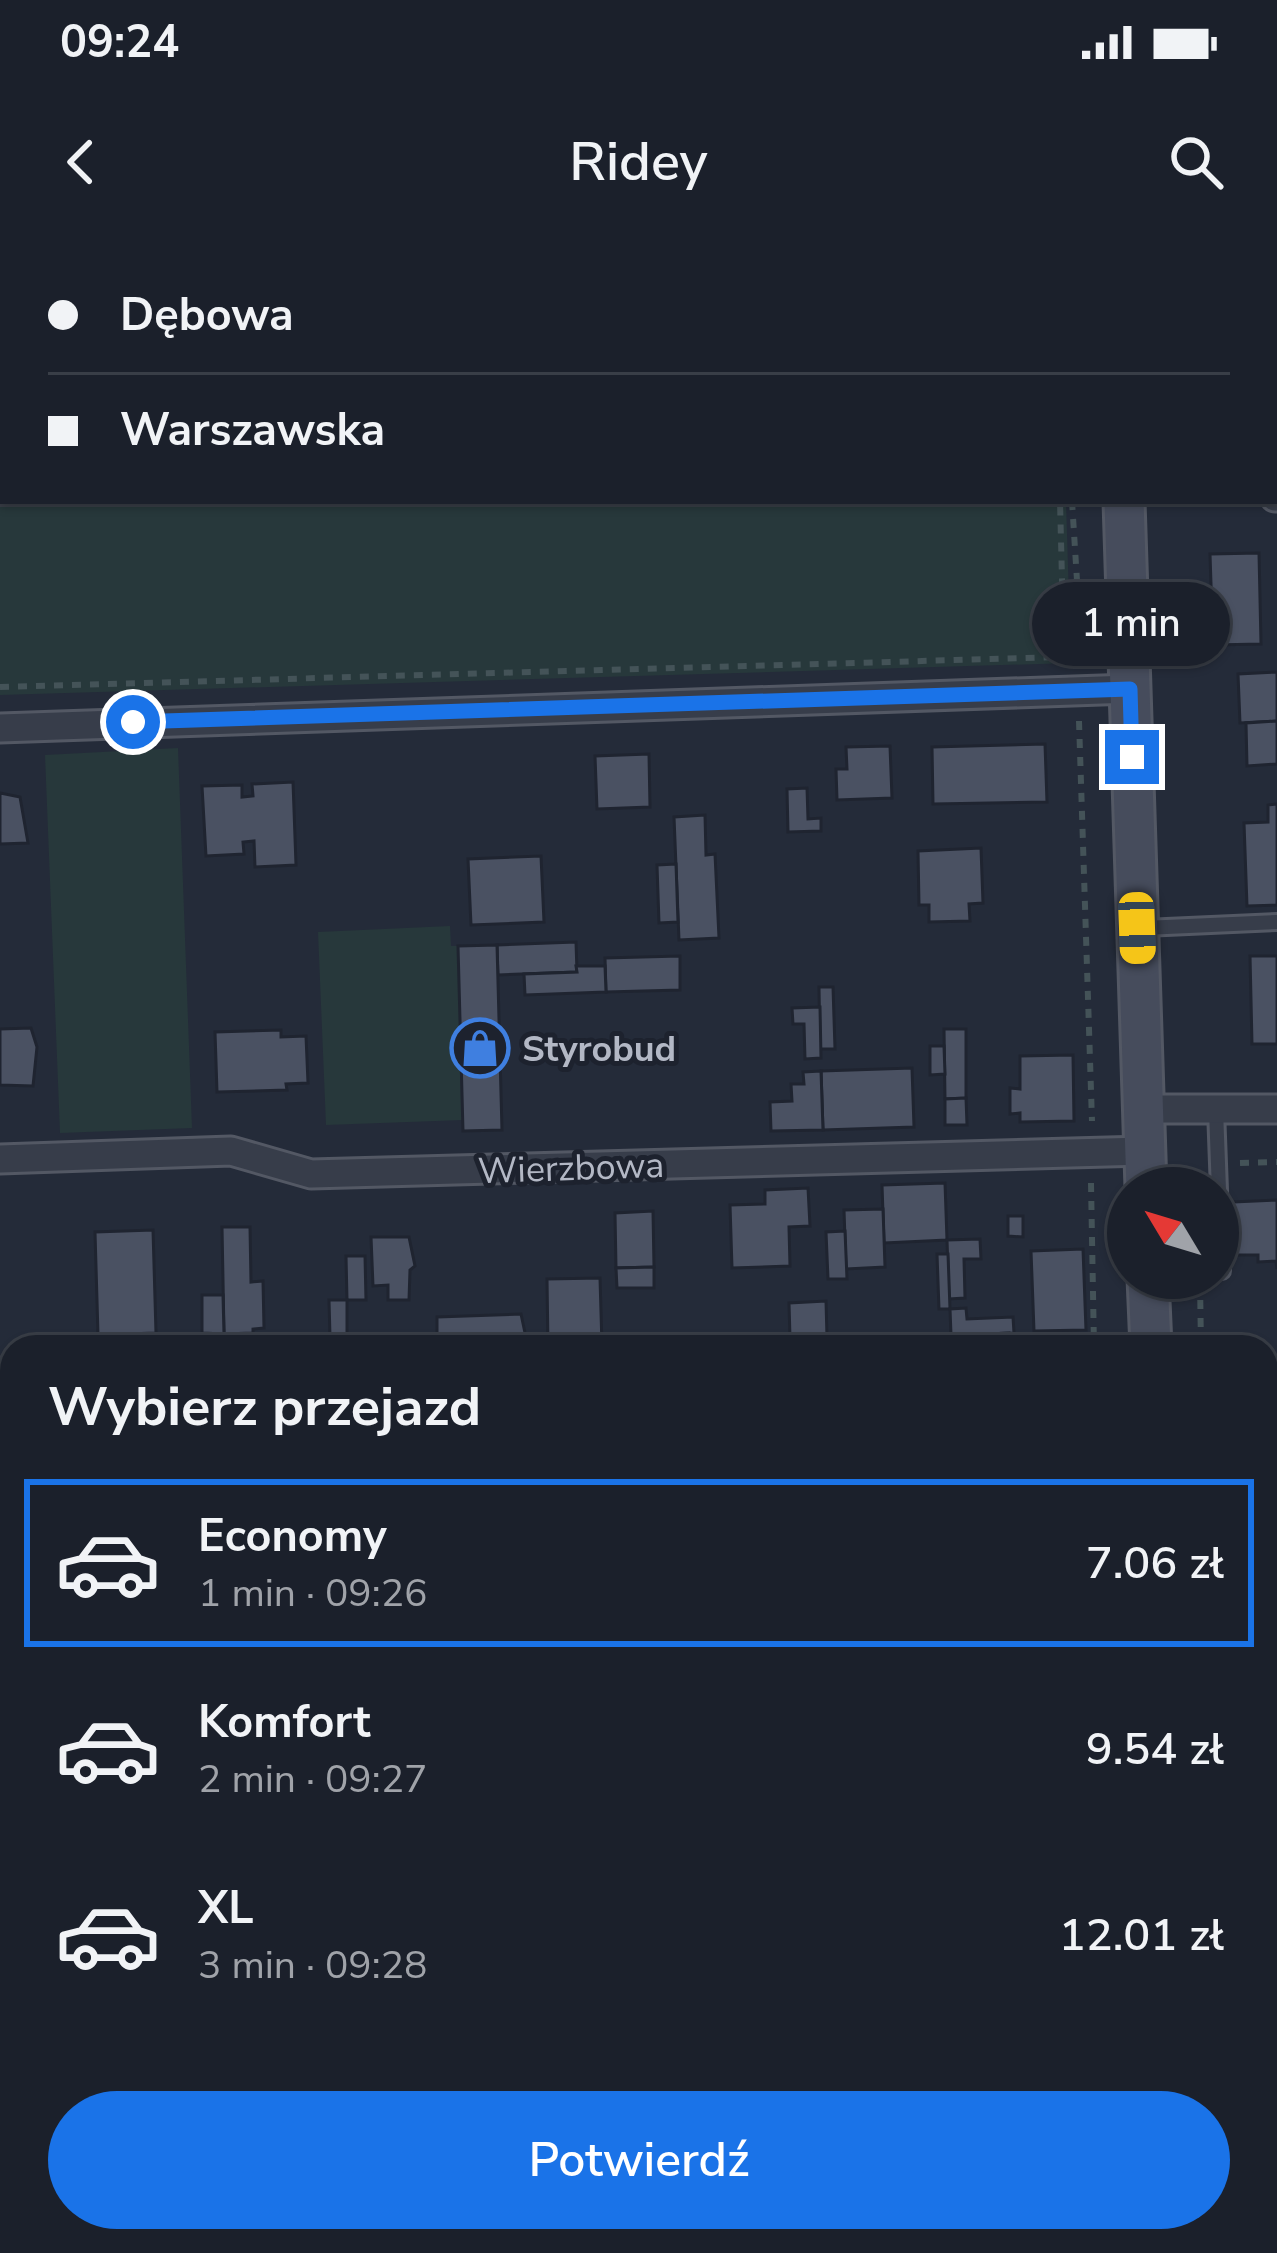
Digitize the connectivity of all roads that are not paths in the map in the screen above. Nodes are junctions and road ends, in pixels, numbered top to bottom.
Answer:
1 (1124, 504) edge
2 (1130, 689) junction
3 (0, 728) edge
4 (1277, 922) edge
5 (1137, 928) junction
6 (1143, 1109) junction
7 (1277, 1109) edge
8 (1216, 1110) junction
9 (0, 1159) edge
10 (1139, 1167) edge
11 (1145, 1167) edge
12 (1219, 1167) edge
13 (1149, 1299) edge
14 (1150, 1335) edge

1 - 2 main road
2 - 3 street
2 - 5 main road
4 - 5 lane
5 - 6 main road
6 - 8 street
6 - 11 main road
7 - 8 street
8 - 12 lane
9 - 10 street, Wierzbowa
13 - 14 main road

